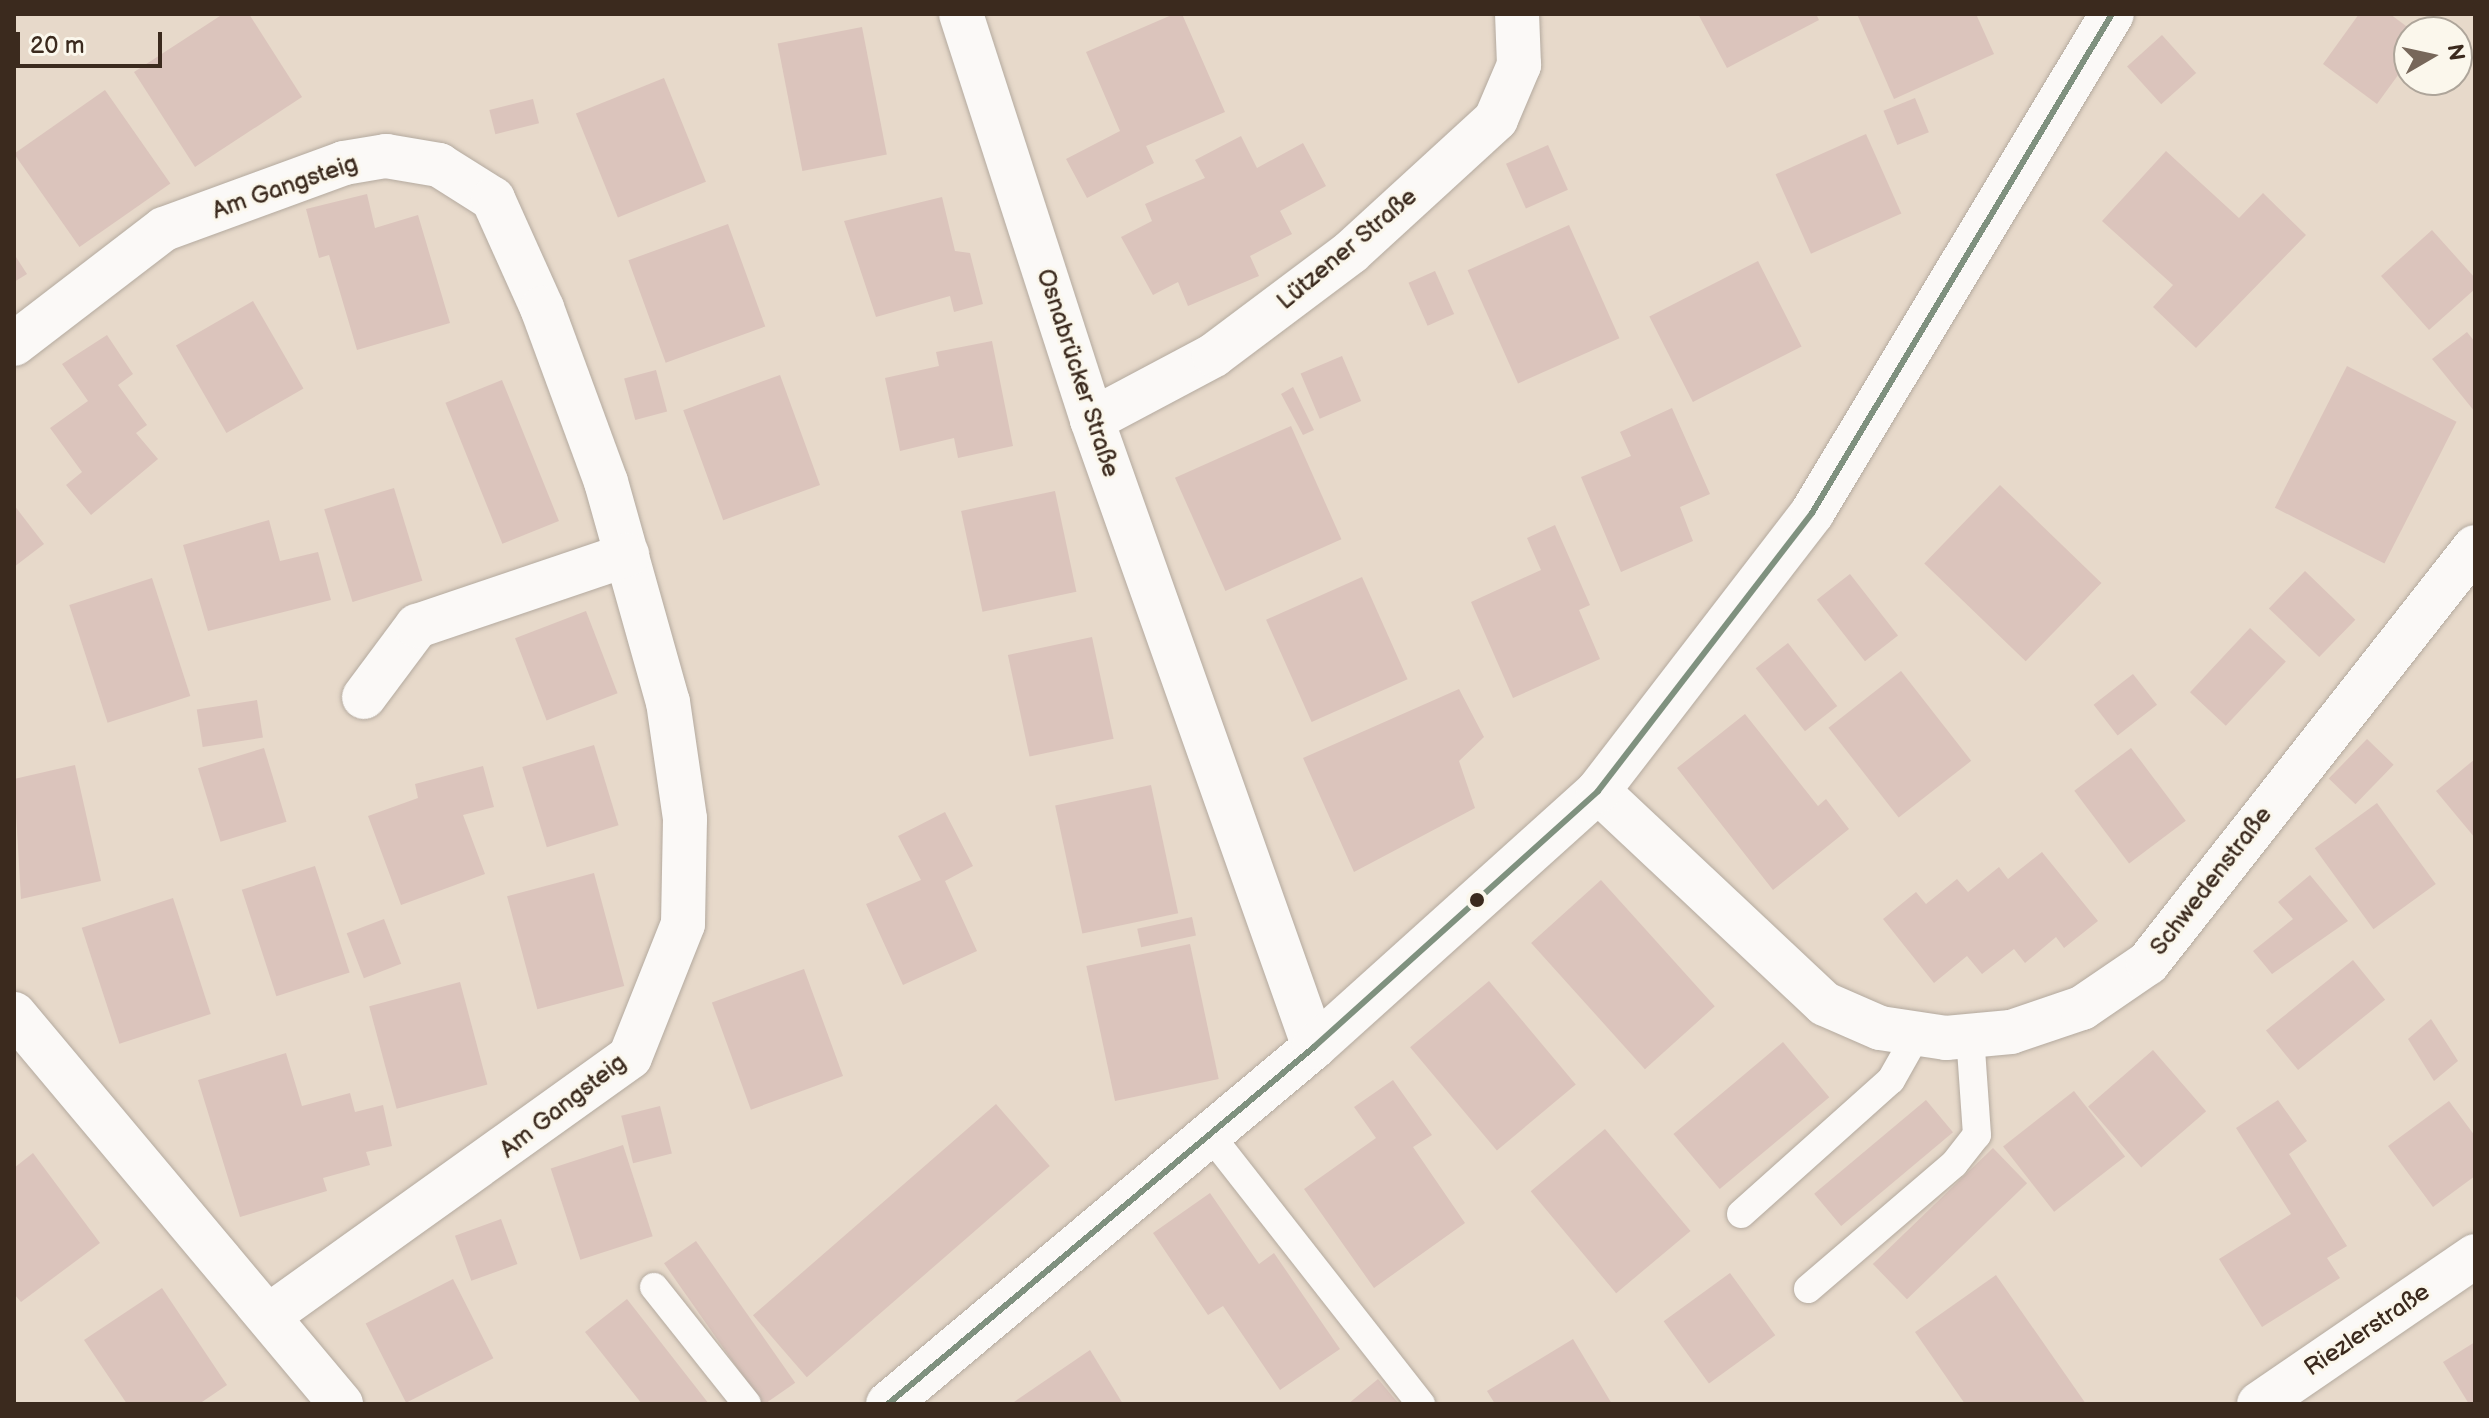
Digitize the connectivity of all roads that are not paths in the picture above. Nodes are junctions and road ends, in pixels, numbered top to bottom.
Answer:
1 (961, 14) edge
2 (1517, 14) edge
3 (2112, 14) edge
4 (14, 344) edge
5 (1092, 420) junction
6 (2475, 547) edge
7 (627, 555) junction
8 (364, 697) dead end
9 (1598, 791) junction
10 (14, 1014) edge
11 (1917, 1034) junction
12 (1970, 1036) junction
13 (1314, 1047) junction
14 (1210, 1135) junction
15 (1741, 1214) dead end
16 (2475, 1256) edge
17 (654, 1287) dead end
18 (1808, 1289) dead end
19 (268, 1316) junction
20 (341, 1404) edge
21 (747, 1404) edge
22 (888, 1404) edge
23 (1421, 1404) edge
24 (2259, 1404) edge

1 - 5 street, Osnabrücker Straße
2 - 5 street, Lützener Straße
3 - 9 street
4 - 7 street, Am Gangsteig
5 - 13 street, Osnabrücker Straße
6 - 12 street, Schwedenstraße
7 - 8 street
7 - 19 street, Am Gangsteig
9 - 11 street, Schwedenstraße
9 - 13 street
10 - 19 street
11 - 12 street, Schwedenstraße
11 - 15 lane
12 - 18 lane
13 - 14 street
14 - 22 street
14 - 23 lane
16 - 24 street, Riezlerstraße
17 - 21 lane
19 - 20 street

